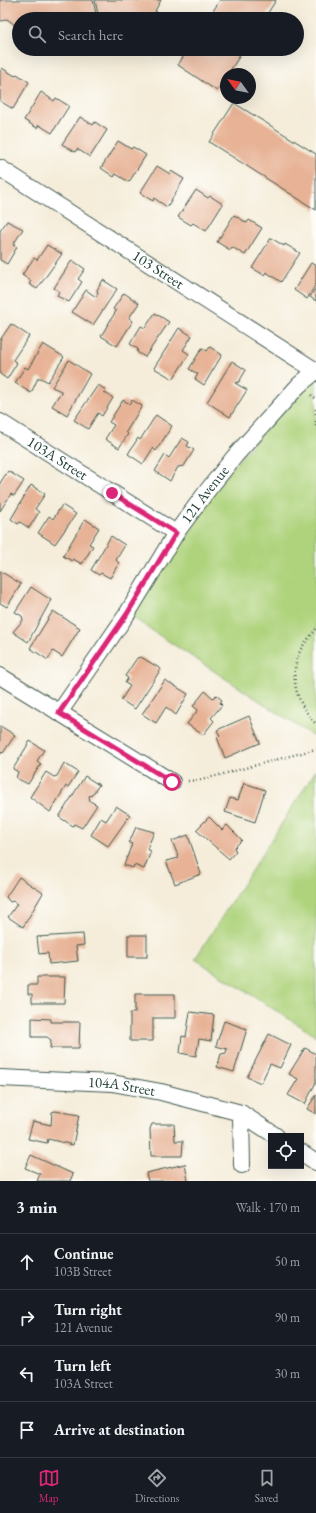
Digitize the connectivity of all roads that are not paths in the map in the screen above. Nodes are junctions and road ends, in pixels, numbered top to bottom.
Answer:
1 (0, 168) edge
2 (316, 371) edge
3 (0, 422) edge
4 (176, 533) junction
5 (0, 676) edge
6 (59, 713) junction
7 (172, 782) road end
8 (0, 1078) edge
9 (241, 1113) junction
10 (271, 1133) edge
11 (304, 1154) edge
12 (316, 1162) edge
13 (242, 1165) dead end

1 - 2 street, 103 Street
2 - 4 street, 121 Avenue
3 - 4 street, 103A Street
4 - 6 street, 121 Avenue
5 - 6 street
6 - 7 street
8 - 9 street, 104A Street
9 - 10 street, 104A Street
9 - 13 street
11 - 12 street

